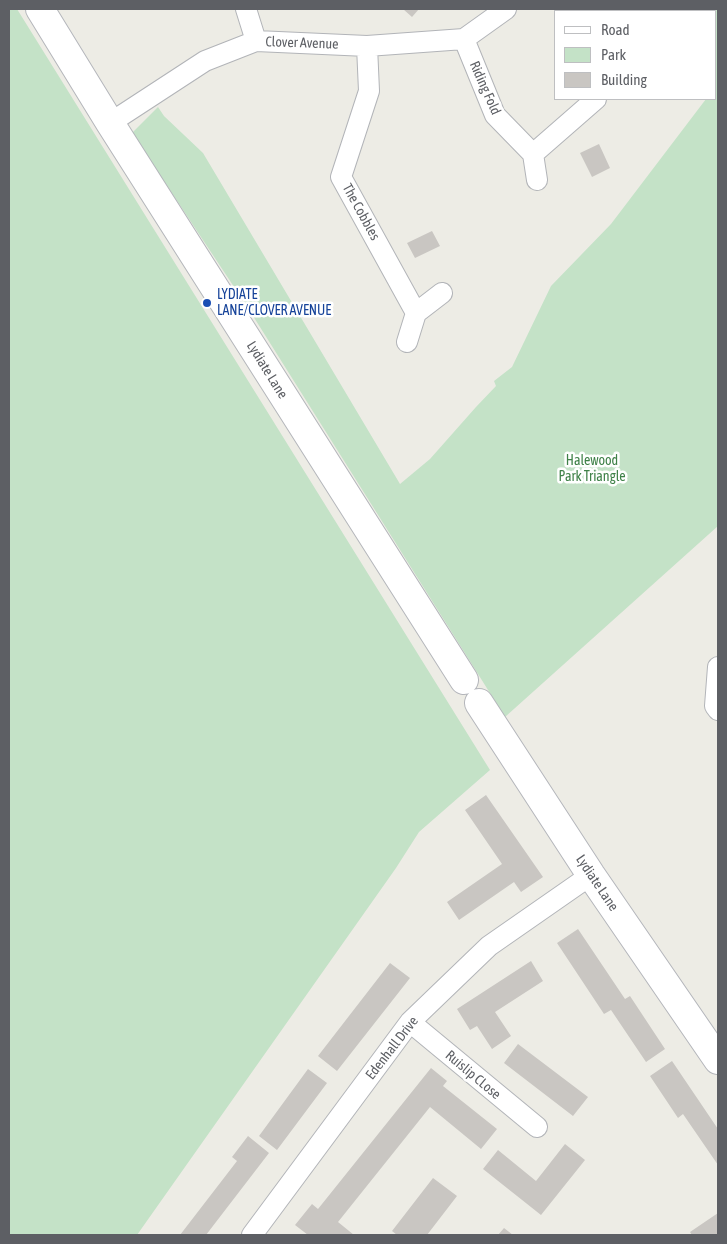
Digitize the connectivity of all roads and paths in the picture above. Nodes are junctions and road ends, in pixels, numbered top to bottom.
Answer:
1 (40, 9) edge
2 (246, 9) edge
3 (506, 9) edge
4 (464, 39) junction
5 (256, 41) junction
6 (367, 46) junction
7 (595, 100) edge
8 (110, 123) junction
9 (533, 154) junction
10 (537, 180) dead end
11 (442, 293) dead end
12 (416, 313) junction
13 (407, 342) dead end
14 (718, 667) edge
15 (464, 680) dead end
16 (479, 703) dead end
17 (718, 710) edge
18 (591, 875) junction
19 (410, 1022) junction
20 (718, 1060) edge
21 (537, 1128) dead end
22 (258, 1233) edge

1 - 8 street, Lydiate Lane
2 - 5 street
3 - 4 street
4 - 6 street, Clover Avenue
4 - 9 street, Riding Fold
5 - 6 street, Clover Avenue
5 - 8 street, Clover Avenue
6 - 12 street, The Cobbles
7 - 9 street
8 - 15 street, Lydiate Lane
9 - 10 street
11 - 12 street
12 - 13 street
14 - 17 street
16 - 18 street, Lydiate Lane
18 - 19 street, Edenhall Drive
18 - 20 street, Lydiate Lane
19 - 21 street, Ruislip CLose
19 - 22 street, Edenhall Drive

